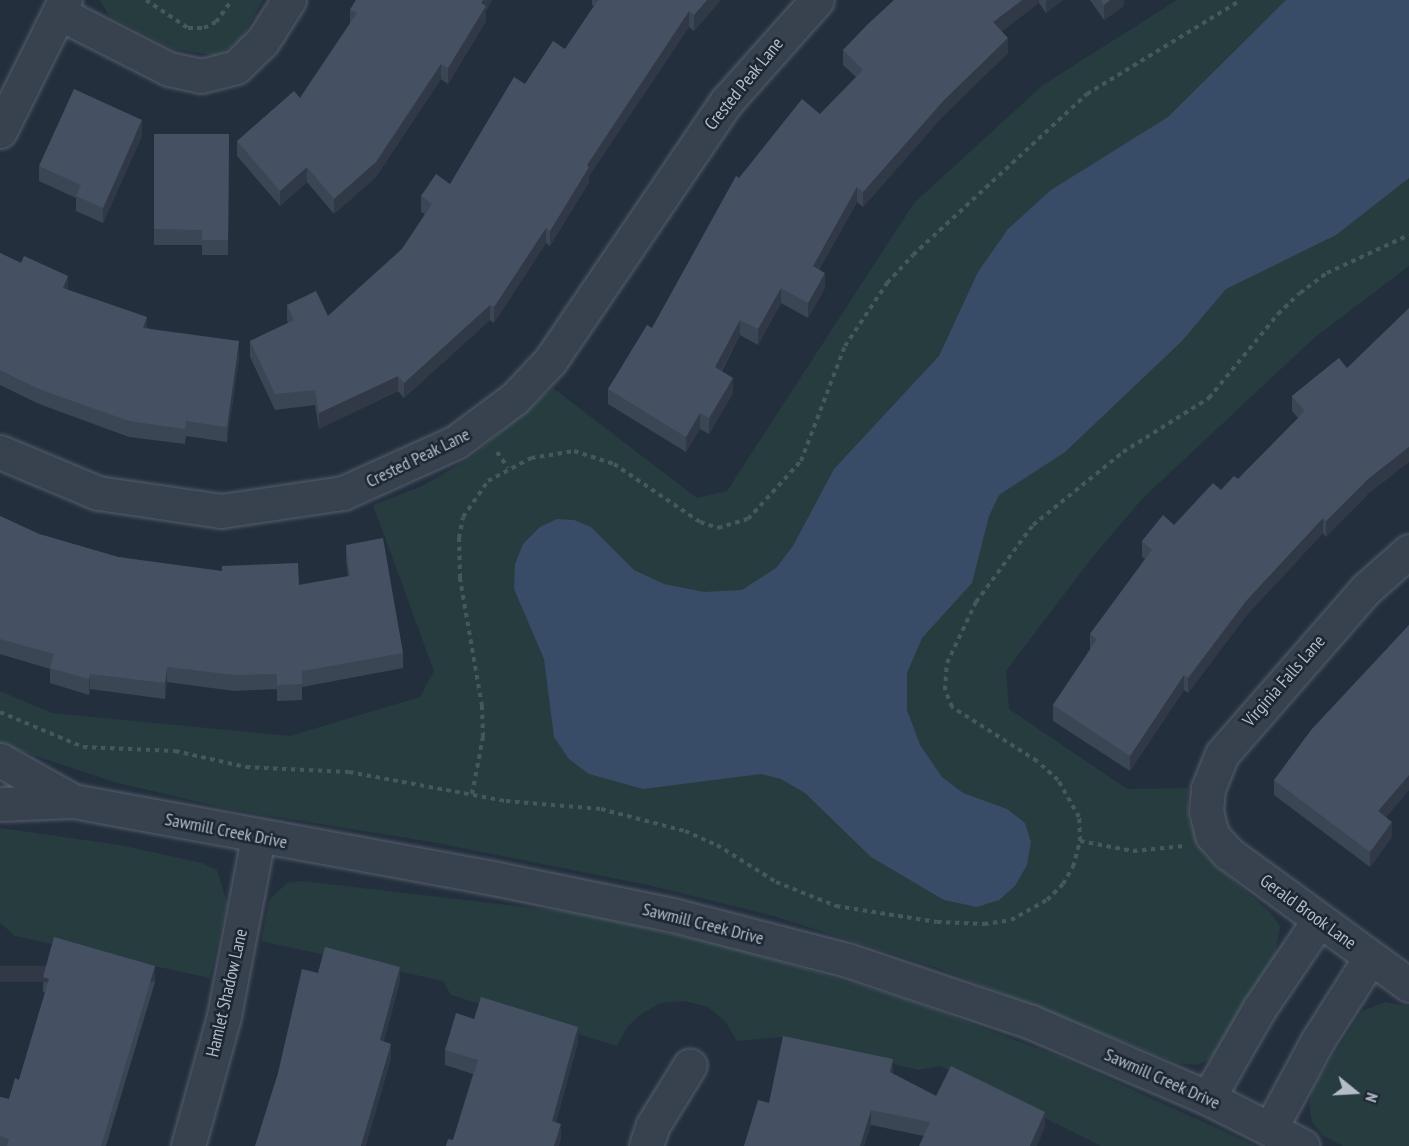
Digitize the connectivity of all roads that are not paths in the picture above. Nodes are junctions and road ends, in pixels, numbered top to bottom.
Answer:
1 (289, 0) edge
2 (817, 0) edge
3 (62, 7) edge
4 (0, 131) edge
5 (0, 452) edge
6 (1409, 551) edge
7 (0, 760) edge
8 (73, 801) junction
9 (0, 804) edge
10 (1212, 835) joint
11 (258, 838) junction
12 (1319, 920) junction
13 (1370, 958) junction
14 (1409, 985) edge
15 (690, 1065) dead end
16 (1208, 1098) junction
17 (1270, 1129) junction
18 (188, 1146) edge
19 (646, 1146) edge
20 (1303, 1146) edge

1 - 3 street
2 - 5 street, Crested Peak Lane
3 - 4 street
6 - 10 street, Virginia Falls Lane
7 - 8 street, Sawmill Creek Drive
8 - 9 street, Sawmill Creek Drive
8 - 11 street, Sawmill Creek Drive
10 - 12 street, Gerald Brook Lane
11 - 16 street, Sawmill Creek Drive
11 - 18 street, Hamlet Shadow Lane
12 - 13 street, Gerald Brook Lane
12 - 16 street
13 - 14 street, Gerald Brook Lane
13 - 17 street
15 - 19 street
16 - 17 street, Sawmill Creek Drive
17 - 20 street, Sawmill Creek Drive

